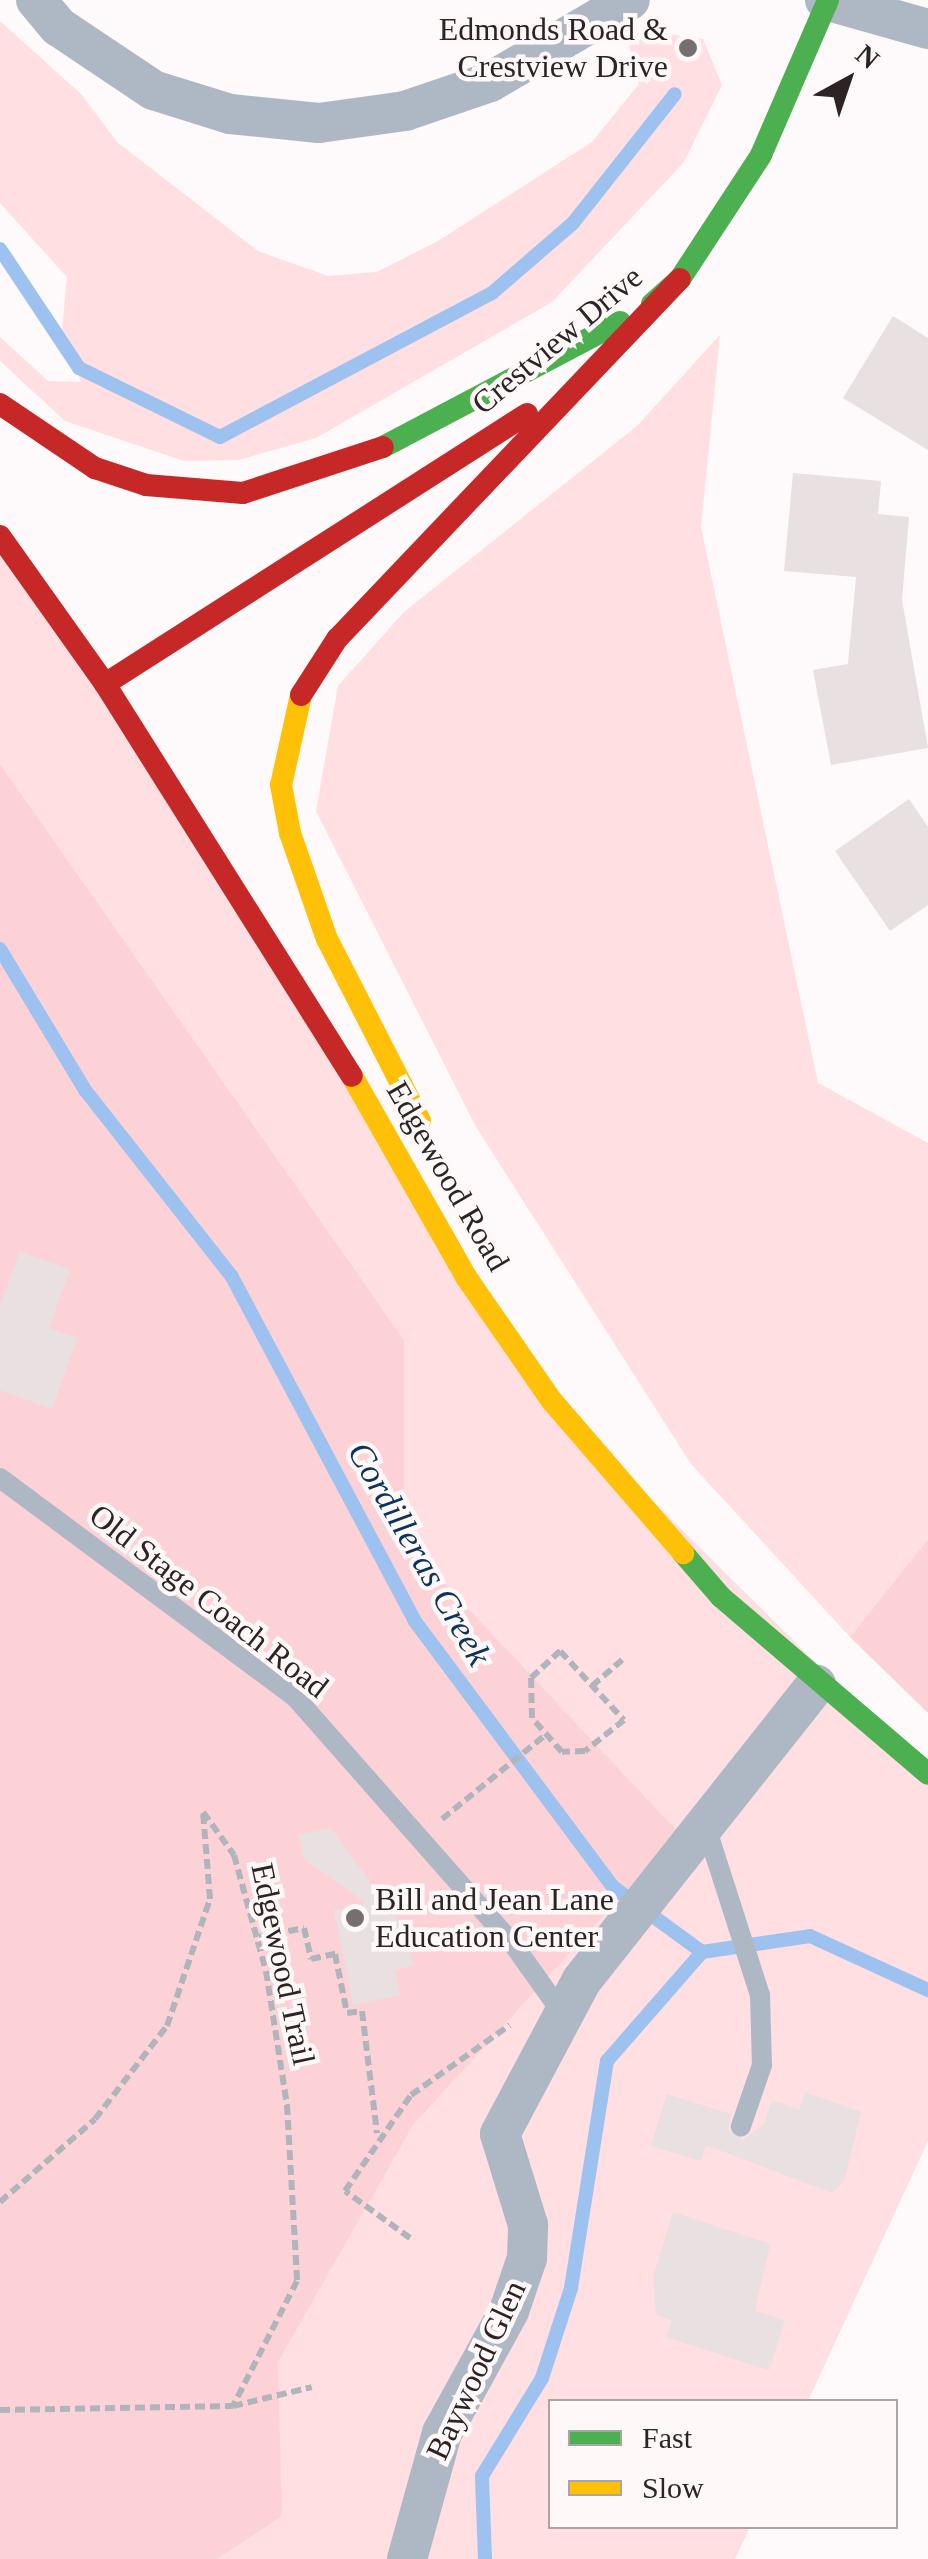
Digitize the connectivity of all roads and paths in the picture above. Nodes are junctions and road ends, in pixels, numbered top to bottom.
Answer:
1 (36, 0) edge
2 (630, 0) edge
3 (827, 0) edge
4 (928, 29) edge
5 (680, 280) junction
6 (0, 404) edge
7 (0, 536) edge
8 (105, 684) junction
9 (437, 1152) dead end
10 (533, 1325) dead end
11 (0, 1478) edge
12 (629, 1498) junction
13 (622, 1660) dead end
14 (816, 1685) junction
15 (592, 1686) junction
16 (544, 1736) junction
17 (928, 1774) edge
18 (444, 1817) dead end
19 (699, 1836) junction
20 (259, 1937) junction
21 (565, 1998) junction
22 (741, 2126) dead end
23 (378, 2134) junction
24 (0, 2202) edge
25 (410, 2238) dead end
26 (312, 2386) dead end
27 (233, 2406) junction
28 (0, 2410) edge
29 (406, 2559) edge

1 - 2 street
3 - 4 street
3 - 5 main road, Crestview Drive
5 - 6 main road
5 - 8 main road, Crestview Drive
5 - 9 main road
7 - 8 main road, Edgewood Road
8 - 12 main road, Edgewood Road
10 - 12 main road
11 - 21 lane, Old Stage Coach Road
12 - 14 main road, Edgewood Road
13 - 15 path
14 - 17 main road, Edgewood Road
14 - 19 street, Baywood Glen
15 - 16 path
15 - 16 path
16 - 18 path
19 - 21 street, Baywood Glen
19 - 22 lane
20 - 23 path
20 - 24 path, Edgewood Trail
20 - 27 path, Edgewood Trail
21 - 23 path
21 - 29 street, Baywood Glen
23 - 25 path
26 - 27 path
27 - 28 path

